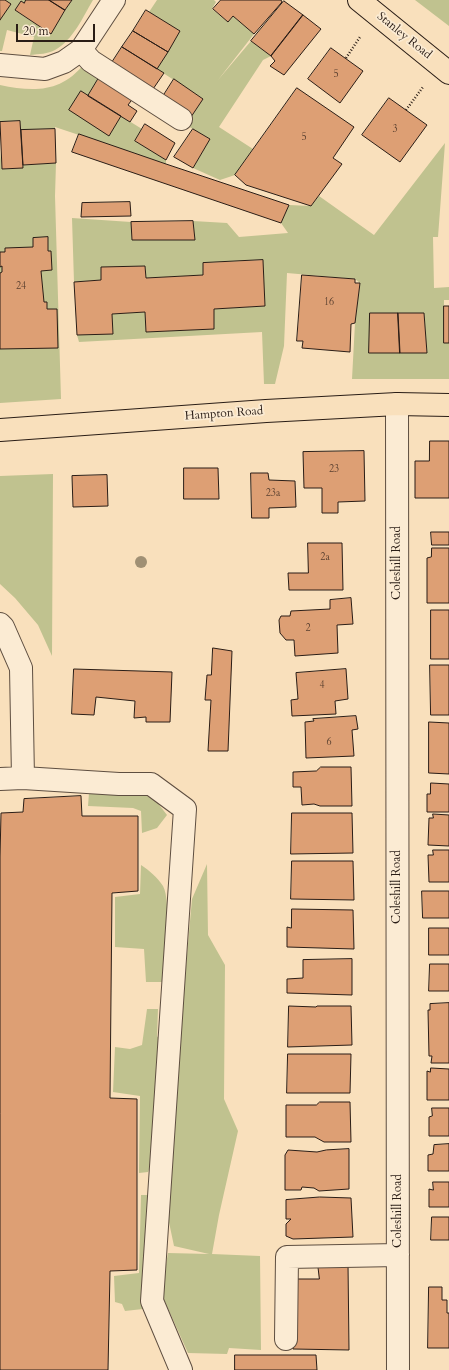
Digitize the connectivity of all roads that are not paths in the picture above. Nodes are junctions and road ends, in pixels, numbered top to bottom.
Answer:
1 (114, 0) edge
2 (359, 0) edge
3 (81, 50) junction
4 (0, 65) edge
5 (449, 73) edge
6 (180, 119) dead end
7 (397, 404) junction
8 (449, 405) edge
9 (0, 430) edge
10 (0, 624) edge
11 (23, 778) junction
12 (0, 779) edge
13 (398, 1256) junction
14 (286, 1339) dead end
15 (181, 1370) edge
16 (398, 1370) edge

1 - 3 street
2 - 5 main road, Stanley Road
3 - 4 street
3 - 6 street
7 - 8 main road, Hampton Road
7 - 9 main road, Hampton Road
7 - 13 street, Coleshill Road
10 - 11 street
11 - 12 street
11 - 15 street
13 - 14 street
13 - 16 street, Coleshill Road

